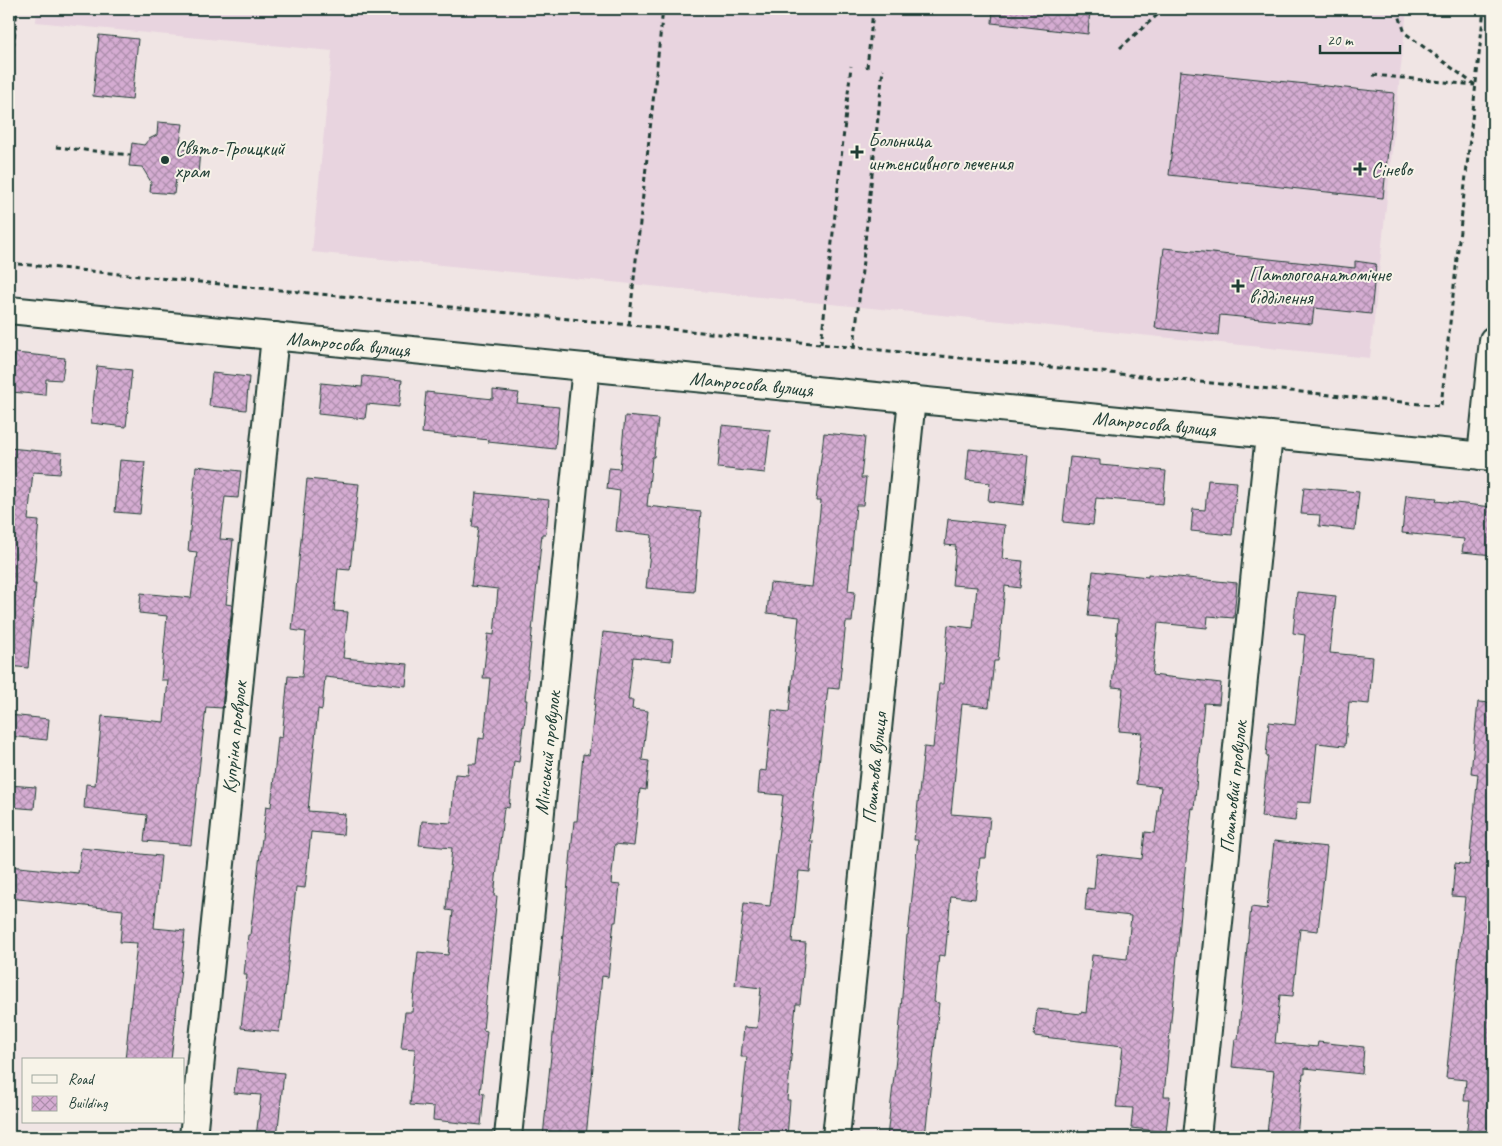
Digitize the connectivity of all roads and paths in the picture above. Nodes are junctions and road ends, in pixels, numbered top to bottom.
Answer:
1 (17, 9) edge
2 (662, 9) edge
3 (1164, 9) edge
4 (1397, 9) edge
5 (1484, 9) edge
6 (873, 11) dead end
7 (1120, 48) dead end
8 (851, 66) dead end
9 (867, 68) dead end
10 (883, 69) dead end
11 (1373, 75) dead end
12 (1476, 85) junction
13 (9, 90) edge
14 (56, 147) dead end
15 (130, 154) dead end
16 (9, 263) edge
17 (9, 310) edge
18 (629, 325) junction
19 (275, 336) junction
20 (1493, 340) edge
21 (821, 344) junction
22 (854, 347) junction
23 (586, 367) junction
24 (912, 399) junction
25 (1269, 435) junction
26 (1487, 457) edge
27 (193, 1137) edge
28 (508, 1137) edge
29 (836, 1137) edge
30 (1197, 1137) edge

1 - 13 path
2 - 18 path
3 - 7 path
4 - 12 path
5 - 12 path
6 - 9 path
8 - 21 path
10 - 22 path
11 - 12 path
12 - 22 path
14 - 15 path
16 - 18 path
17 - 19 street, Матросова вулиця
18 - 21 path
19 - 23 street, Матросова вулиця
19 - 27 street, Купріна провулок
20 - 26 street
21 - 22 path
23 - 24 street, Матросова вулиця
23 - 28 street, Мінський провулок
24 - 25 street, Матросова вулиця
24 - 29 street, Поштова вулиця
25 - 26 street, Матросова вулиця
25 - 30 street, Поштовий провулок

